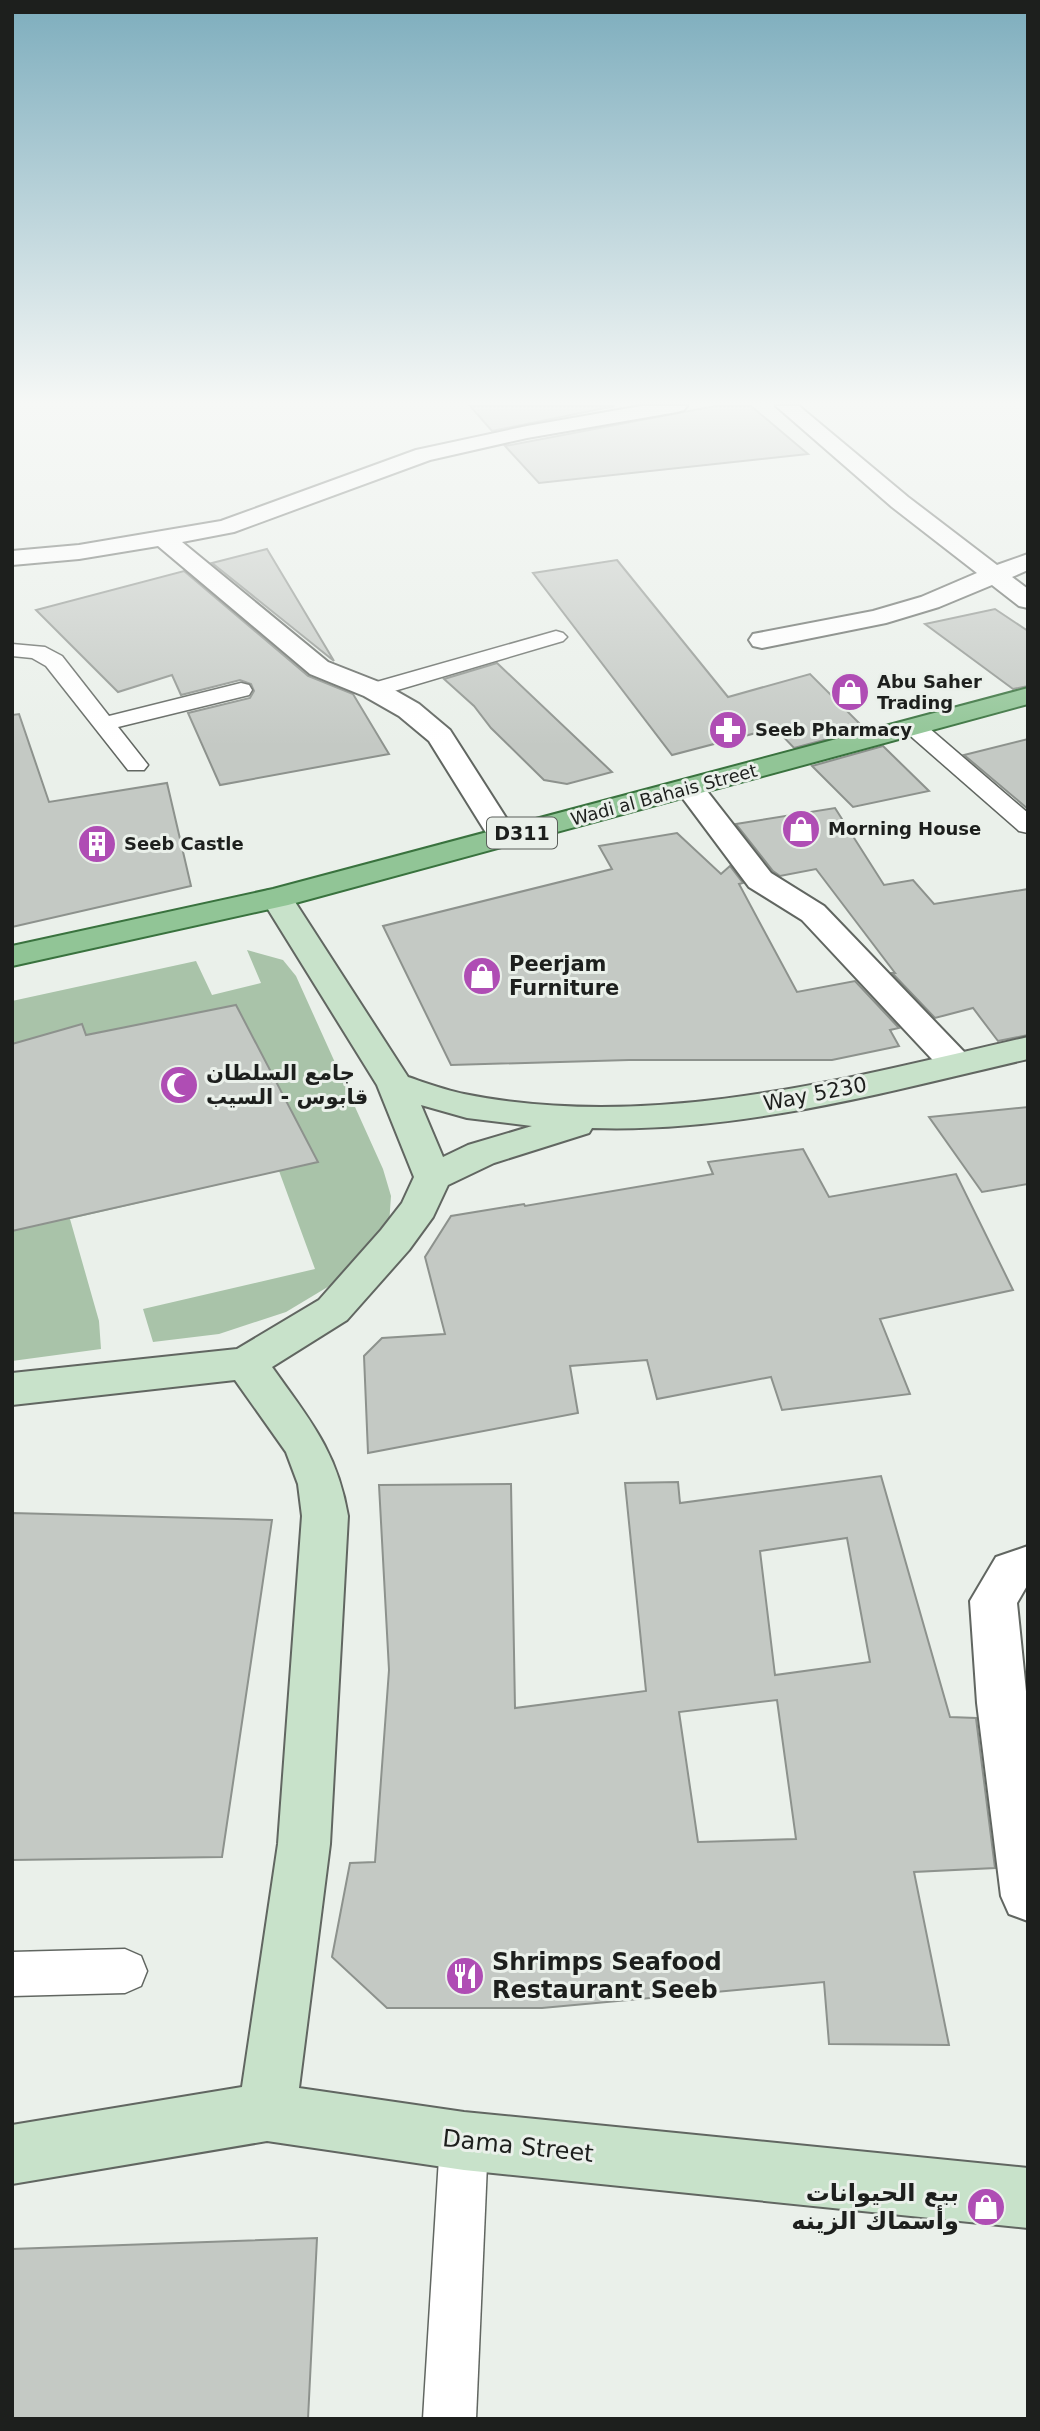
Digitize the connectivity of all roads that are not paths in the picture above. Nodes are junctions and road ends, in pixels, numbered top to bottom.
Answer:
1 (247, 519) edge
2 (922, 519) edge
3 (164, 539) junction
4 (12, 558) edge
5 (1028, 561) edge
6 (994, 575) junction
7 (1028, 601) edge
8 (556, 637) dead end
9 (762, 640) dead end
10 (12, 650) edge
11 (241, 690) dead end
12 (374, 690) junction
13 (1028, 696) edge
14 (104, 724) junction
15 (914, 727) junction
16 (136, 765) dead end
17 (690, 788) junction
18 (1028, 826) edge
19 (504, 838) junction
20 (277, 898) junction
21 (12, 956) edge
22 (1028, 1048) edge
23 (956, 1064) junction
24 (396, 1085) junction
25 (599, 1119) junction
26 (433, 1177) junction
27 (246, 1363) junction
28 (12, 1389) edge
29 (1028, 1565) edge
30 (1028, 1896) edge
31 (125, 1971) dead end
32 (12, 1974) edge
33 (267, 2112) junction
34 (464, 2141) junction
35 (12, 2155) edge
36 (1028, 2198) edge
37 (449, 2419) edge

1 - 3 street
2 - 6 street
3 - 4 street
3 - 12 street
5 - 6 street
6 - 7 street
6 - 9 street
8 - 12 lane
10 - 14 lane
11 - 14 lane
12 - 19 street
13 - 15 main road, Wadi al Bahais Street / D311
14 - 16 lane
15 - 17 main road, Wadi al Bahais Street / D311
15 - 18 lane
17 - 19 main road, Wadi al Bahais Street / D311
17 - 23 street
19 - 20 main road, Wadi al Bahais Street / D311
20 - 21 main road, Wadi al Bahais Street / D311
20 - 24 street
22 - 23 street, Way 5230
23 - 25 street, Way 5230
24 - 25 street, Way 5230
24 - 26 street
25 - 26 street, Way 5230
26 - 27 street
27 - 28 street
27 - 33 street
29 - 30 street
31 - 32 lane
33 - 34 street, Dama Street
33 - 35 street, Dama Street
34 - 36 street, Dama Street
34 - 37 lane

